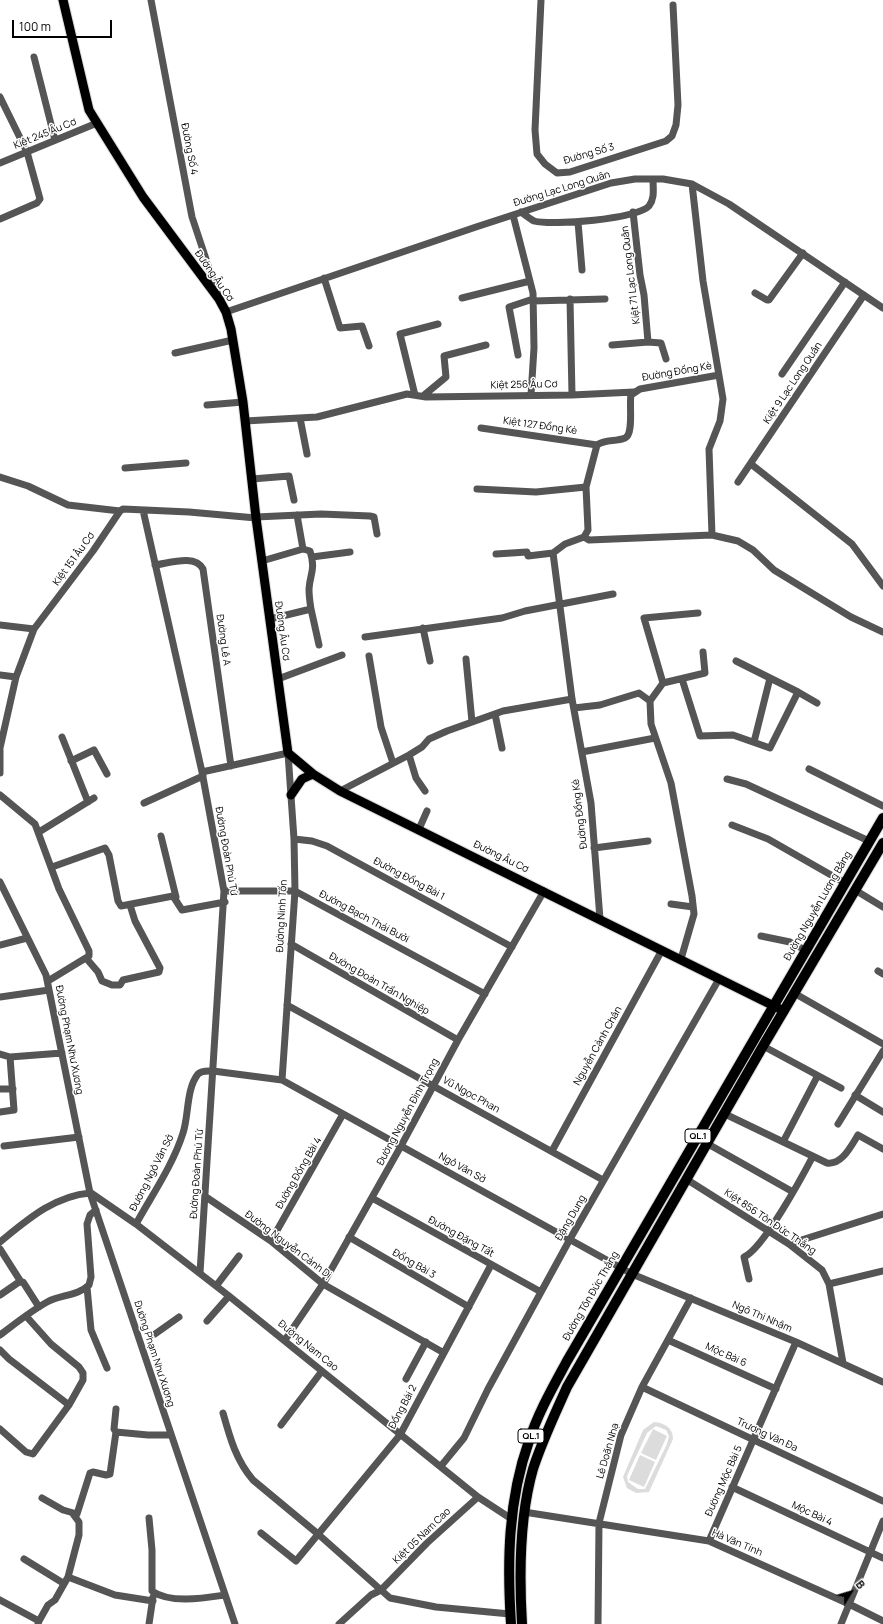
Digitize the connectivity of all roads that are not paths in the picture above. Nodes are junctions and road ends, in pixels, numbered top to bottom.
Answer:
1 (62, 0) edge
2 (151, 0) edge
3 (541, 0) edge
4 (673, 5) dead end
5 (34, 57) dead end
6 (0, 97) edge
7 (97, 123) junction
8 (55, 140) junction
9 (27, 152) junction
10 (0, 163) edge
11 (653, 179) junction
12 (692, 184) junction
13 (521, 212) junction
14 (633, 212) junction
15 (513, 215) junction
16 (0, 219) edge
17 (578, 222) junction
18 (803, 253) junction
19 (582, 270) dead end
20 (324, 278) junction
21 (530, 281) junction
22 (845, 282) junction
23 (755, 293) dead end
24 (864, 295) junction
25 (462, 298) dead end
26 (219, 299) junction
27 (570, 299) junction
28 (605, 299) dead end
29 (533, 300) junction
30 (883, 308) edge
31 (226, 312) junction
32 (438, 324) dead end
33 (647, 339) junction
34 (233, 340) junction
35 (486, 345) dead end
36 (612, 345) dead end
37 (370, 346) dead end
38 (175, 352) dead end
39 (518, 356) dead end
40 (666, 359) dead end
41 (782, 374) dead end
42 (719, 375) junction
43 (634, 392) junction
44 (415, 395) junction
45 (531, 395) junction
46 (572, 395) junction
47 (422, 396) junction
48 (243, 402) junction
49 (207, 405) dead end
50 (300, 418) junction
51 (245, 421) junction
52 (481, 428) dead end
53 (597, 445) junction
54 (307, 454) dead end
55 (186, 463) dead end
56 (750, 464) junction
57 (125, 468) dead end
58 (0, 477) edge
59 (252, 479) junction
60 (738, 482) dead end
61 (586, 487) junction
62 (477, 489) dead end
63 (294, 500) dead end
64 (143, 510) junction
65 (120, 511) junction
66 (297, 515) junction
67 (256, 518) junction
68 (377, 534) dead end
69 (712, 535) junction
70 (584, 537) junction
71 (303, 549) junction
72 (350, 552) dead end
73 (553, 553) junction
74 (496, 554) dead end
75 (312, 557) junction
76 (262, 561) junction
77 (155, 565) junction
78 (883, 586) edge
79 (613, 594) dead end
80 (560, 604) junction
81 (310, 609) junction
82 (698, 613) dead end
83 (270, 619) junction
84 (0, 625) edge
85 (423, 628) junction
86 (34, 629) junction
87 (883, 632) edge
88 (365, 637) dead end
89 (319, 645) dead end
90 (703, 652) dead end
91 (342, 655) dead end
92 (369, 656) dead end
93 (466, 659) dead end
94 (430, 661) dead end
95 (736, 661) dead end
96 (0, 674) edge
97 (16, 676) junction
98 (770, 678) junction
99 (278, 679) junction
100 (682, 679) junction
101 (663, 683) junction
102 (798, 692) junction
103 (572, 699) junction
104 (650, 701) junction
105 (817, 703) dead end
106 (574, 708) junction
107 (495, 714) junction
108 (472, 722) junction
109 (62, 737) dead end
110 (655, 738) junction
111 (1, 739) edge
112 (754, 742) junction
113 (502, 748) dead end
114 (0, 749) edge
115 (582, 752) junction
116 (288, 753) junction
117 (409, 755) junction
118 (71, 761) junction
119 (393, 763) junction
120 (231, 766) junction
121 (809, 769) dead end
122 (0, 773) edge
123 (107, 774) dead end
124 (203, 774) junction
125 (313, 774) junction
126 (727, 779) dead end
127 (340, 791) junction
128 (425, 791) dead end
129 (0, 795) edge
130 (291, 795) junction
131 (94, 798) dead end
132 (88, 802) junction
133 (144, 803) dead end
134 (883, 806) edge
135 (427, 811) dead end
136 (883, 819) edge
137 (732, 825) dead end
138 (419, 829) junction
139 (39, 832) junction
140 (161, 836) dead end
141 (294, 839) junction
142 (648, 841) dead end
143 (869, 841) junction
144 (883, 843) edge
145 (594, 848) junction
146 (52, 867) junction
147 (0, 882) edge
148 (845, 883) junction
149 (855, 890) junction
150 (224, 891) junction
151 (295, 891) junction
152 (544, 891) junction
153 (176, 897) junction
154 (225, 902) junction
155 (671, 904) dead end
156 (130, 905) junction
157 (693, 906) junction
158 (883, 907) edge
159 (600, 919) junction
160 (761, 936) dead end
161 (27, 938) junction
162 (291, 944) junction
163 (0, 945) edge
164 (512, 947) junction
165 (662, 950) junction
166 (805, 950) junction
167 (86, 958) junction
168 (681, 959) junction
169 (719, 979) junction
170 (48, 981) junction
171 (49, 990) junction
172 (794, 993) junction
173 (485, 994) junction
174 (0, 997) edge
175 (287, 1005) junction
176 (774, 1005) junction
177 (784, 1011) junction
178 (458, 1040) junction
179 (883, 1044) edge
180 (763, 1046) junction
181 (883, 1051) edge
182 (62, 1053) junction
183 (0, 1054) edge
184 (10, 1057) junction
185 (213, 1071) junction
186 (817, 1077) junction
187 (282, 1080) junction
188 (433, 1086) junction
189 (841, 1088) dead end
190 (0, 1089) edge
191 (13, 1089) junction
192 (855, 1095) junction
193 (0, 1112) edge
194 (883, 1112) edge
195 (344, 1114) junction
196 (725, 1114) junction
197 (838, 1124) dead end
198 (79, 1137) junction
199 (784, 1142) junction
200 (708, 1144) junction
201 (4, 1146) dead end
202 (401, 1146) junction
203 (883, 1149) edge
204 (552, 1151) junction
205 (813, 1156) junction
206 (686, 1179) junction
207 (604, 1180) junction
208 (794, 1192) junction
209 (90, 1193) junction
210 (206, 1197) junction
211 (372, 1198) junction
212 (96, 1210) junction
213 (883, 1214) edge
214 (136, 1224) junction
215 (768, 1231) junction
216 (349, 1237) junction
217 (570, 1239) junction
218 (271, 1241) junction
219 (0, 1242) edge
220 (789, 1244) junction
221 (0, 1249) edge
222 (240, 1256) dead end
223 (491, 1265) junction
224 (621, 1268) junction
225 (883, 1271) edge
226 (200, 1273) junction
227 (632, 1274) junction
228 (749, 1279) dead end
229 (21, 1282) junction
230 (323, 1284) junction
231 (829, 1284) junction
232 (216, 1286) junction
233 (87, 1287) junction
234 (541, 1292) junction
235 (0, 1295) edge
236 (229, 1296) junction
237 (691, 1298) junction
238 (39, 1307) junction
239 (469, 1307) junction
240 (26, 1316) junction
241 (179, 1317) dead end
242 (206, 1321) dead end
243 (154, 1334) dead end
244 (0, 1335) edge
245 (284, 1340) junction
246 (668, 1340) junction
247 (426, 1342) junction
248 (796, 1342) junction
249 (0, 1350) edge
250 (444, 1353) junction
251 (844, 1363) junction
252 (107, 1368) dead end
253 (322, 1371) junction
254 (406, 1379) dead end
255 (883, 1382) edge
256 (642, 1387) junction
257 (776, 1389) junction
258 (69, 1405) junction
259 (116, 1409) dead end
260 (223, 1413) dead end
261 (281, 1425) dead end
262 (0, 1429) edge
263 (116, 1432) junction
264 (171, 1435) junction
265 (400, 1435) junction
266 (754, 1440) junction
267 (441, 1466) junction
268 (732, 1487) junction
269 (478, 1497) junction
270 (42, 1498) dead end
271 (883, 1501) edge
272 (524, 1512) junction
273 (73, 1514) junction
274 (149, 1518) dead end
275 (510, 1518) junction
276 (883, 1521) edge
277 (599, 1523) junction
278 (261, 1533) dead end
279 (318, 1534) junction
280 (708, 1541) junction
281 (870, 1552) junction
282 (883, 1558) edge
283 (24, 1560) dead end
284 (65, 1580) junction
285 (381, 1590) junction
286 (154, 1593) junction
287 (225, 1595) junction
288 (0, 1600) edge
289 (152, 1601) junction
290 (849, 1604) junction
291 (510, 1614) junction
292 (883, 1621) edge
293 (39, 1622) edge
294 (149, 1624) edge
295 (235, 1624) edge
296 (339, 1624) edge
297 (511, 1624) edge
298 (522, 1624) edge
299 (598, 1624) edge
300 (841, 1624) edge

1 - 7 main road, Đường Âu Cơ
2 - 26 street, Đường Số 4
3 - 4 street, Đường Số 3
5 - 8 street
6 - 9 street
7 - 8 street, Kiệt 245 Âu Cơ
7 - 26 main road, Đường Âu Cơ
8 - 9 street, Kiệt 245 Âu Cơ
9 - 10 street, Kiệt 245 Âu Cơ
9 - 16 street
11 - 12 street, Đường Lạc Long Quân
11 - 13 street, Đường Lạc Long Quân
11 - 14 street, Kiệt 71 Lạc Long Quân
12 - 18 street, Đường Lạc Long Quân
12 - 42 street, Đường Đồng Kè
13 - 15 street, Đường Lạc Long Quân
13 - 17 street, Kiệt 71 Lạc Long Quân
14 - 17 street, Kiệt 71 Lạc Long Quân
14 - 33 street, Kiệt 71 Lạc Long Quân
15 - 20 street, Đường Lạc Long Quân
15 - 21 street
17 - 19 street
18 - 22 street, Đường Lạc Long Quân
18 - 23 street
20 - 31 street, Đường Lạc Long Quân
20 - 37 street
21 - 25 street
21 - 29 street
22 - 24 street, Đường Lạc Long Quân
22 - 41 street
24 - 30 street, Đường Lạc Long Quân
24 - 56 street, Kiệt 9 Lạc Long Quân
26 - 31 main road, Đường Âu Cơ
27 - 28 street
27 - 29 street
27 - 46 street
29 - 39 street
29 - 45 street
31 - 34 main road, Đường Âu Cơ
32 - 44 street
33 - 36 street
33 - 40 street
34 - 38 street
34 - 48 main road, Đường Âu Cơ
35 - 47 street
42 - 43 street, Đường Đồng Kè
42 - 69 street, Đường Đồng Kè
43 - 46 street, Kiệt 256 Âu Cơ
43 - 53 street, Đường Đồng Kè
44 - 47 street, Kiệt 256 Âu Cơ
44 - 50 street, Kiệt 256 Âu Cơ
45 - 46 street, Kiệt 256 Âu Cơ
45 - 47 street, Kiệt 256 Âu Cơ
48 - 49 street
48 - 51 main road, Đường Âu Cơ
50 - 51 street, Kiệt 256 Âu Cơ
50 - 54 street
51 - 59 main road, Đường Âu Cơ
52 - 53 street, Kiệt 127 Đồng Kè
53 - 61 street
55 - 57 street
56 - 60 street, Kiệt 9 Lạc Long Quân
56 - 78 street
58 - 65 street
59 - 63 street
59 - 67 main road, Đường Âu Cơ
61 - 62 street
61 - 70 street
64 - 65 street
64 - 67 street
64 - 77 street, Đường Đoàn Phú Tứ
65 - 86 street, Kiệt 151 Âu Cơ
66 - 67 street
66 - 68 street
66 - 71 street
67 - 76 main road, Đường Âu Cơ
69 - 70 street
69 - 87 street
70 - 73 street
71 - 75 street
71 - 76 street
72 - 75 street
73 - 74 street
73 - 80 street, Đường Đồng Kè
75 - 81 street
76 - 83 main road, Đường Âu Cơ
77 - 120 street, Đường Lê A
77 - 124 street, Đường Đoàn Phú Tứ
79 - 80 street
80 - 85 street
80 - 103 street, Đường Đồng Kè
81 - 83 street
81 - 89 street
82 - 101 street
83 - 99 main road, Đường Âu Cơ
84 - 86 street
85 - 88 street
85 - 94 street
86 - 97 street, Kiệt 151 Âu Cơ
90 - 100 street
91 - 99 street
92 - 119 street
93 - 108 street
95 - 98 street
96 - 97 street
97 - 111 street, Kiệt 151 Âu Cơ
98 - 102 street
98 - 112 street
99 - 116 main road, Đường Âu Cơ
100 - 101 street
100 - 112 street
101 - 104 street
102 - 105 street
102 - 112 street
103 - 106 street, Đường Đồng Kè
103 - 107 street
104 - 106 street
104 - 110 street
106 - 115 street, Đường Đồng Kè
107 - 108 street
107 - 113 street
108 - 117 street
109 - 118 street
110 - 115 street
110 - 157 street
111 - 114 street, Kiệt 151 Âu Cơ
114 - 122 street, Kiệt 151 Âu Cơ
115 - 145 street, Đường Đồng Kè
116 - 120 street
116 - 125 main road, Đường Âu Cơ
116 - 130 street, Đường Ninh Tốn
117 - 119 street
117 - 128 street
118 - 123 street
118 - 132 street
119 - 127 street
120 - 124 street
121 - 134 street
124 - 133 street
124 - 150 street, Đường Đoàn Phú Tứ
125 - 127 main road, Đường Âu Cơ
125 - 130 main road
126 - 143 street
127 - 138 main road, Đường Âu Cơ
129 - 139 street
130 - 141 street, Đường Ninh Tốn
131 - 132 street
132 - 139 street
135 - 138 street
136 - 143 highway, Đường Nguyễn Lương Bằng / QL.1
137 - 148 street
138 - 152 main road, Đường Âu Cơ
139 - 146 street
140 - 153 street
141 - 151 street, Đường Ninh Tốn
141 - 164 street, Đường Đồng Bài 1
142 - 145 street
143 - 148 highway, Đường Nguyễn Lương Bằng / QL.1
144 - 149 highway, QL.1
145 - 159 street, Đường Đồng Kè
146 - 156 street
146 - 167 street
147 - 161 street, Đường Phạm Như Xương
148 - 166 highway, Đường Nguyễn Lương Bằng / QL.1
149 - 158 street
149 - 172 highway, QL.1
150 - 151 street, Đường Bạch Thái Bưởi
150 - 154 street, Đường Đoàn Phú Tứ
151 - 162 street, Đường Ninh Tốn
151 - 173 street, Đường Bạch Thái Bưởi
152 - 159 main road, Đường Âu Cơ
152 - 164 street, Đường Nguyễn Đình Trọng
153 - 154 street
153 - 156 street
154 - 185 street, Đường Đoàn Phú Tứ
155 - 157 street
156 - 167 street
157 - 168 street
159 - 165 main road, Đường Âu Cơ
160 - 166 street
161 - 163 street
161 - 170 street, Đường Phạm Như Xương
162 - 175 street, Đường Ninh Tốn
162 - 178 street, Đường Đoàn Trần Nghiệp
164 - 173 street, Đường Nguyễn Đình Trọng
165 - 168 main road, Đường Âu Cơ
165 - 204 street, Nguyễn Cảnh Chân
166 - 176 highway, Đường Nguyễn Lương Bằng / QL.1
167 - 170 street
168 - 169 main road, Đường Âu Cơ
169 - 176 main road, Đường Âu Cơ
169 - 207 street, Đặng Dung
170 - 171 street, Đường Phạm Như Xương
171 - 174 street
171 - 182 street, Đường Phạm Như Xương
172 - 177 highway, QL.1
172 - 179 street
173 - 178 street, Đường Nguyễn Đình Trọng
175 - 187 street, Đường Ninh Tốn
175 - 188 street, Vũ Ngọc Phan
176 - 177 main road, Đường Âu Cơ
176 - 224 highway, Đường Tôn Đức Thắng / QL.1
177 - 180 highway, QL.1
178 - 188 street, Đường Nguyễn Đình Trọng
180 - 186 street
180 - 196 highway, QL.1
181 - 192 street
182 - 184 street
182 - 198 street, Đường Phạm Như Xương
183 - 184 street
184 - 191 street
185 - 187 street, Đường Ngô Văn Sở
185 - 210 street, Đường Đoàn Phú Tứ
185 - 214 street, Đường Ngô Văn Sở
186 - 189 street
186 - 199 street
187 - 195 street, Ngô Văn Sở
188 - 202 street, Đường Nguyễn Đình Trọng
188 - 204 street, Vũ Ngọc Phan
190 - 191 street
191 - 193 street
192 - 194 street
192 - 197 street
195 - 202 street, Ngô Văn Sở
195 - 218 street, Đường Đồng Bài 4
196 - 199 street
196 - 200 highway, QL.1
198 - 201 street
198 - 209 street, Đường Phạm Như Xương
199 - 205 street
200 - 206 highway, QL.1
200 - 208 street
202 - 211 street, Đường Nguyễn Đình Trọng
202 - 217 street, Ngô Văn Sở
203 - 205 street
204 - 207 street, Vũ Ngọc Phan
205 - 208 street
206 - 215 street, Kiệt 856 Tôn Đức Thắng
206 - 227 highway, QL.1
207 - 217 street, Đặng Dung
208 - 215 street
209 - 212 street, Đường Phạm Như Xương
209 - 214 street, Đường Nam Cao
209 - 219 street
210 - 218 street, Đường Nguyễn Cảnh Dị
210 - 226 street, Đường Đoàn Phú Tứ
211 - 216 street, Đường Nguyễn Đình Trọng
211 - 223 street, Đường Đặng Tất
212 - 233 street
212 - 264 street, Đường Phạm Như Xương
213 - 220 street
214 - 226 street, Đường Nam Cao
215 - 220 street, Kiệt 856 Tôn Đức Thắng
215 - 228 street
216 - 230 street, Đường Nguyễn Đình Trọng
216 - 239 street, Đồng Bài 3
217 - 224 street, Ngô Văn Sở
217 - 234 street, Đặng Dung
218 - 230 street, Đường Nguyễn Cảnh Dị
220 - 231 street, Kiệt 856 Tôn Đức Thắng
221 - 229 street
222 - 232 street
223 - 234 street, Đường Đặng Tất
223 - 239 street, Đồng Bài 2
224 - 227 street, Ngô Văn Sở
224 - 275 highway, Đường Tôn Đức Thắng / QL.1
225 - 231 street
226 - 232 street, Đường Nam Cao
227 - 237 street, Ngô Thì Nhậm
227 - 272 highway, QL.1
229 - 235 street
229 - 238 street
230 - 245 street, Đường Nguyễn Đình Trọng
230 - 247 street, Đường Nguyễn Cảnh Dị
231 - 251 street, Kiệt 856 Tôn Đức Thắng
232 - 236 street, Đường Nam Cao
233 - 238 street
233 - 252 street
234 - 267 street, Đặng Dung
236 - 242 street
236 - 245 street, Đường Nam Cao
237 - 246 street, Lê Doãn Nhạ
237 - 248 street, Ngô Thì Nhậm
238 - 240 street
239 - 250 street, Đồng Bài 2
240 - 244 street
240 - 258 street
241 - 243 street
245 - 253 street, Đường Nam Cao
246 - 256 street, Lê Doãn Nhạ
246 - 257 street, Mộc Bài 6
247 - 250 street, Đường Nguyễn Cảnh Dị
247 - 254 street
248 - 251 street, Ngô Thì Nhậm
248 - 257 street, Đường Mộc Bài 5
249 - 258 street
250 - 265 street, Đồng Bài 2
251 - 255 street, Ngô Thì Nhậm
253 - 261 street
253 - 265 street, Đường Nam Cao
256 - 266 street, Trương Văn Đa
256 - 277 street, Lê Doãn Nhạ
257 - 266 street, Đường Mộc Bài 5
258 - 262 street
259 - 263 street
260 - 279 street
263 - 264 street
263 - 273 street
264 - 287 street, Đường Phạm Như Xương
265 - 267 street, Đường Nam Cao
265 - 279 street, Đồng Bài 2
266 - 268 street, Đường Mộc Bài 5
266 - 271 street, Trương Văn Đa
267 - 269 street, Đường Nam Cao
268 - 280 street, Đường Mộc Bài 5
268 - 281 street, Mộc Bài 4
269 - 275 street, Đường Nam Cao
269 - 285 street, Kiệt 05 Nam Cao
270 - 273 street
272 - 277 street, Hà Văn Tính
272 - 298 highway, QL.1
273 - 284 street
274 - 286 street
275 - 291 highway, Đường Tôn Đức Thắng / QL.1
276 - 281 street
277 - 280 street, Hà Văn Tính
277 - 299 street, Lê Doãn Nhạ
278 - 279 street, Đồng Bài 2
279 - 285 street
280 - 290 street, Hà Văn Tính
281 - 282 street, Mộc Bài 4
281 - 290 street
283 - 284 street
284 - 289 street
284 - 293 street
285 - 291 street
285 - 296 street, Kiệt 05 Nam Cao
286 - 287 street
286 - 289 street
287 - 295 street, Đường Phạm Như Xương
288 - 293 street
289 - 294 street
290 - 292 street, Hà Văn Tính
290 - 300 street
291 - 297 highway, Đường Tôn Đức Thắng / QL.1

